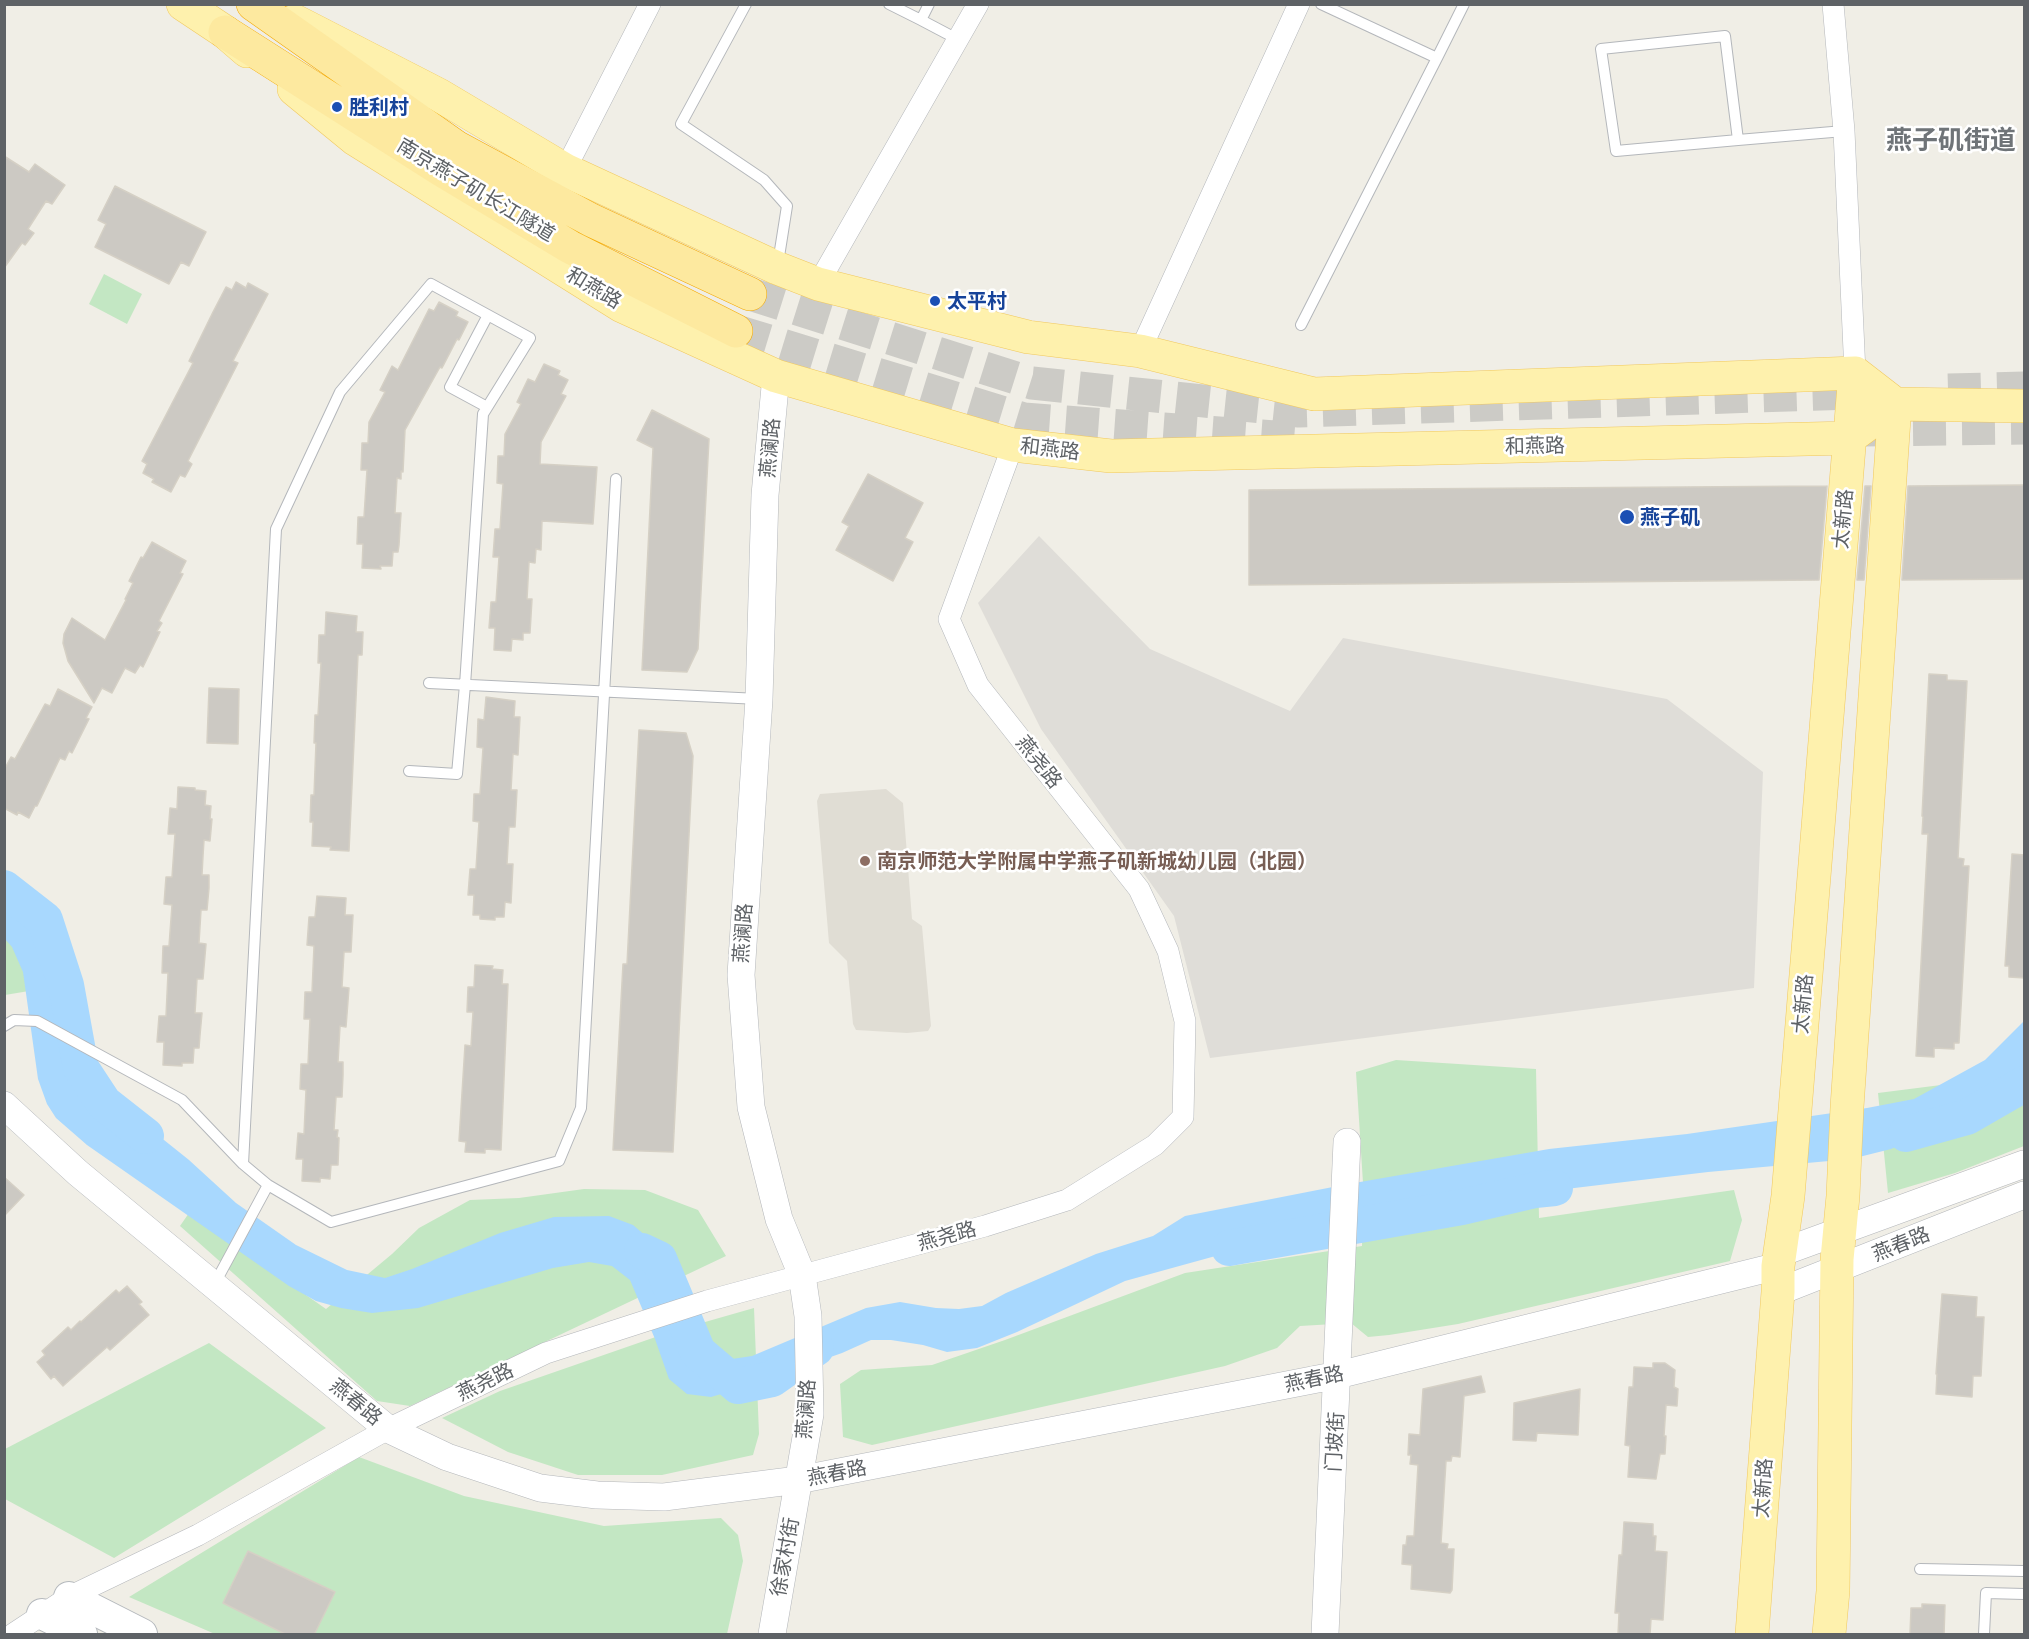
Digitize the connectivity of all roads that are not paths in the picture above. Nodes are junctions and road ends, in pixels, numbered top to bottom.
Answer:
1 (183, 4) edge
2 (253, 4) edge
3 (262, 4) edge
4 (651, 4) edge
5 (747, 4) edge
6 (889, 4) edge
7 (929, 4) edge
8 (978, 4) edge
9 (1321, 4) edge
10 (1464, 4) edge
11 (1833, 4) edge
12 (1293, 6) edge
13 (921, 20) junction
14 (225, 33) junction
15 (959, 40) junction
16 (1437, 58) junction
17 (1845, 131) junction
18 (1738, 140) junction
19 (565, 170) junction
20 (777, 268) junction
21 (818, 284) junction
22 (750, 294) tunnel mouth
23 (488, 315) junction
24 (1301, 325) dead end
25 (736, 331) tunnel mouth
26 (1140, 351) junction
27 (1855, 373) junction
28 (776, 376) junction
29 (1895, 404) junction
30 (2025, 406) edge
31 (487, 407) junction
32 (1849, 438) junction
33 (1013, 445) junction
34 (616, 478) dead end
35 (429, 683) dead end
36 (465, 685) junction
37 (605, 692) junction
38 (759, 699) junction
39 (409, 771) dead end
40 (4, 1026) edge
41 (4, 1105) edge
42 (1347, 1142) dead end
43 (243, 1164) junction
44 (2025, 1164) edge
45 (268, 1185) junction
46 (2025, 1195) edge
47 (1839, 1231) junction
48 (1837, 1269) junction
49 (1779, 1270) junction
50 (802, 1275) junction
51 (214, 1285) junction
52 (1338, 1375) junction
53 (388, 1429) junction
54 (798, 1480) junction
55 (1920, 1569) dead end
56 (2025, 1571) edge
57 (2025, 1594) edge
58 (69, 1597) junction
59 (42, 1614) junction
60 (13, 1635) edge
61 (82, 1635) edge
62 (142, 1635) edge
63 (772, 1635) edge
64 (1326, 1635) edge
65 (1752, 1635) edge
66 (1829, 1635) edge
67 (1984, 1635) edge

1 - 14 main road, 和燕路
2 - 22 highway, 南京燕子矶长江隧道
3 - 19 main road
4 - 19 street
5 - 20 lane
6 - 13 lane
7 - 13 lane
8 - 15 street
9 - 16 lane
10 - 16 lane
11 - 17 street
12 - 26 street
13 - 15 lane
14 - 25 highway, 南京燕子矶长江隧道
14 - 28 main road, 和燕路
15 - 21 street
16 - 24 lane
17 - 18 lane
17 - 27 street
18 - 18 lane
19 - 20 main road
20 - 21 main road
21 - 26 main road
23 - 31 lane
23 - 31 lane
23 - 43 lane
26 - 27 main road
27 - 29 main road
27 - 32 main road, 太新路
28 - 33 main road, 和燕路
28 - 38 street, 燕澜路
29 - 30 main road
29 - 32 main road
29 - 47 main road
31 - 36 lane
32 - 33 main road, 和燕路
32 - 49 main road, 太新路
33 - 50 street, 燕尧路
34 - 37 lane
35 - 36 lane
36 - 37 lane
36 - 39 lane
37 - 38 lane
37 - 45 lane
38 - 50 street, 燕澜路
40 - 43 lane
41 - 51 street, 燕春路
42 - 52 street, 门坡街
43 - 45 lane
44 - 47 street, 燕春路
45 - 51 lane
46 - 48 street, 燕春路
47 - 48 main road
47 - 49 street, 燕春路
48 - 49 street, 燕春路
48 - 66 main road
49 - 52 street, 燕春路
49 - 65 main road, 太新路
50 - 53 street, 燕尧路
50 - 54 street, 燕澜路
51 - 53 street, 燕春路
52 - 54 street, 燕春路
52 - 64 street, 门坡街
53 - 54 street, 燕春路
53 - 58 street, 燕尧路
54 - 63 street, 徐家村街
55 - 56 lane
57 - 67 lane
58 - 59 street, 燕尧路
58 - 62 main road
59 - 60 street, 燕尧路
59 - 61 main road

